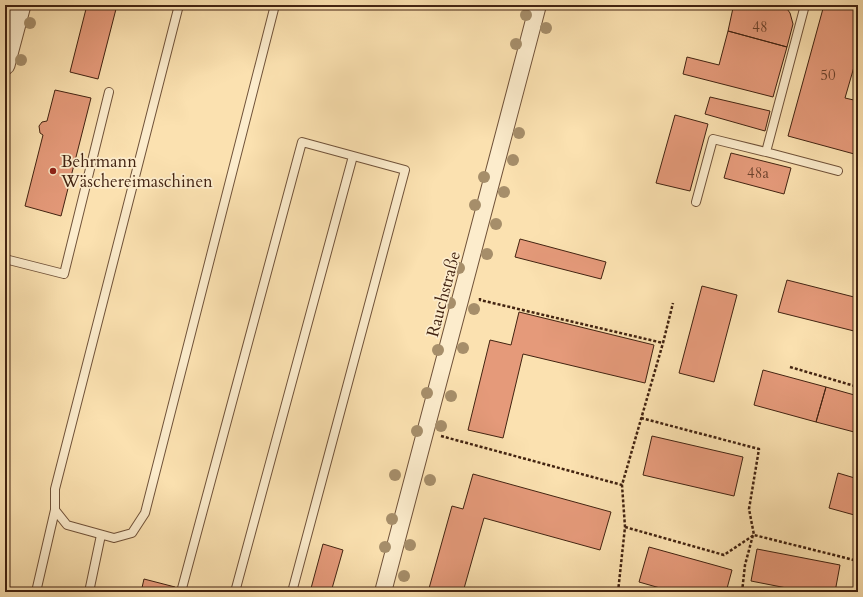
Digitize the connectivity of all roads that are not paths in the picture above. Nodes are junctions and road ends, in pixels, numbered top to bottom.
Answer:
1 (21, 5) edge
2 (179, 5) edge
3 (275, 5) edge
4 (538, 5) edge
5 (805, 5) edge
6 (5, 65) edge
7 (109, 92) dead end
8 (766, 152) junction
9 (353, 156) junction
10 (838, 171) dead end
11 (696, 202) dead end
12 (5, 259) edge
13 (55, 510) junction
14 (101, 535) junction
15 (36, 592) edge
16 (89, 592) edge
17 (180, 592) edge
18 (235, 592) edge
19 (292, 592) edge
20 (383, 592) edge

1 - 6 street
2 - 13 lane
3 - 14 lane
4 - 20 street, Rauchstraße
5 - 8 lane
7 - 12 lane
8 - 10 lane
8 - 11 lane
9 - 17 lane
9 - 18 lane
9 - 19 lane
13 - 14 lane
13 - 15 lane
14 - 16 lane

